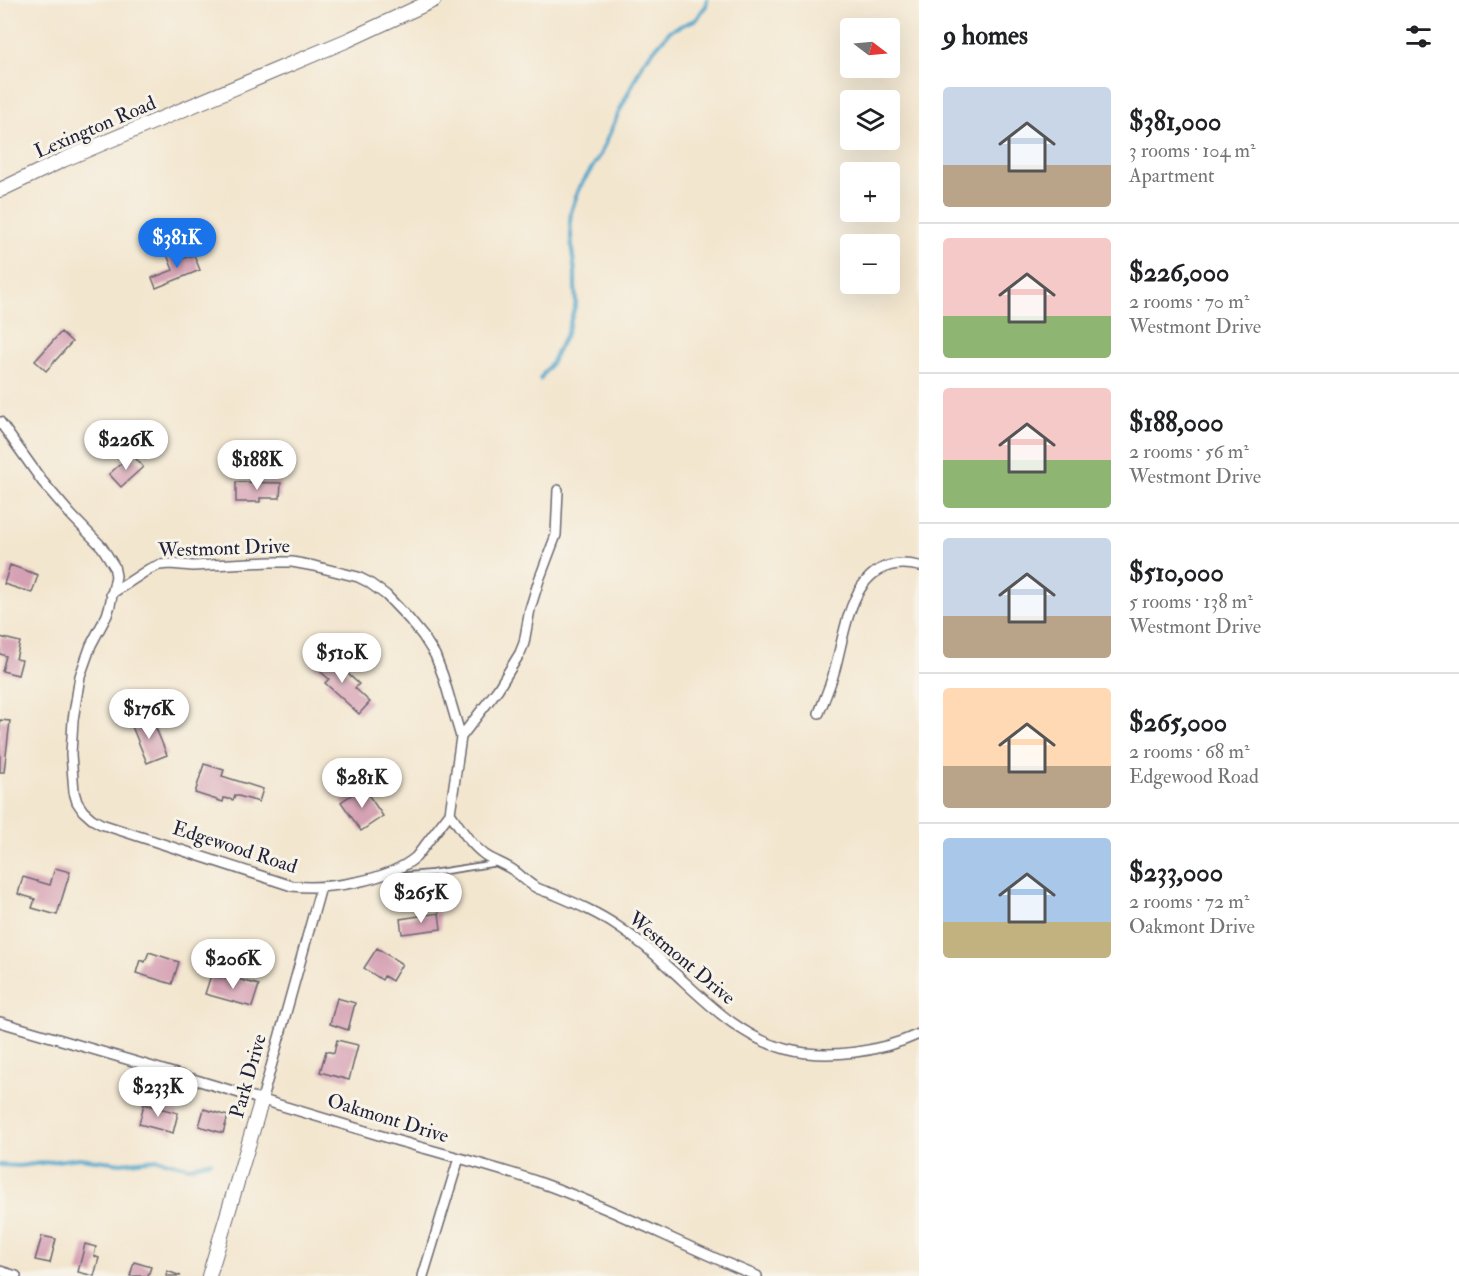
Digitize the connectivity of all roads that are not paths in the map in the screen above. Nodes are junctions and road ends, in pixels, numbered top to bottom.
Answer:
1 (434, 0) edge
2 (0, 190) edge
3 (0, 422) edge
4 (558, 490) dead end
5 (919, 566) edge
6 (111, 594) junction
7 (819, 713) dead end
8 (461, 737) junction
9 (450, 813) junction
10 (500, 863) junction
11 (376, 877) junction
12 (321, 887) junction
13 (0, 1022) edge
14 (919, 1034) edge
15 (262, 1099) junction
16 (459, 1158) junction
17 (0, 1271) edge
18 (16, 1276) edge
19 (209, 1276) edge
20 (423, 1276) edge
21 (757, 1276) edge

1 - 2 main road, Lexington Road
3 - 6 street
4 - 8 street
5 - 7 street
6 - 8 street, Westmont Drive
6 - 12 street, Edgewood Road
8 - 9 street
9 - 10 street, Westmont Drive
9 - 11 street, Edgewood Road
10 - 11 lane
10 - 14 street, Westmont Drive
11 - 12 street, Edgewood Road
12 - 15 street, Park Drive
13 - 15 street, Oakmont Drive
15 - 16 street, Oakmont Drive
15 - 19 main road, Park Drive
16 - 20 street
16 - 21 street, Oakmont Drive
17 - 18 street

